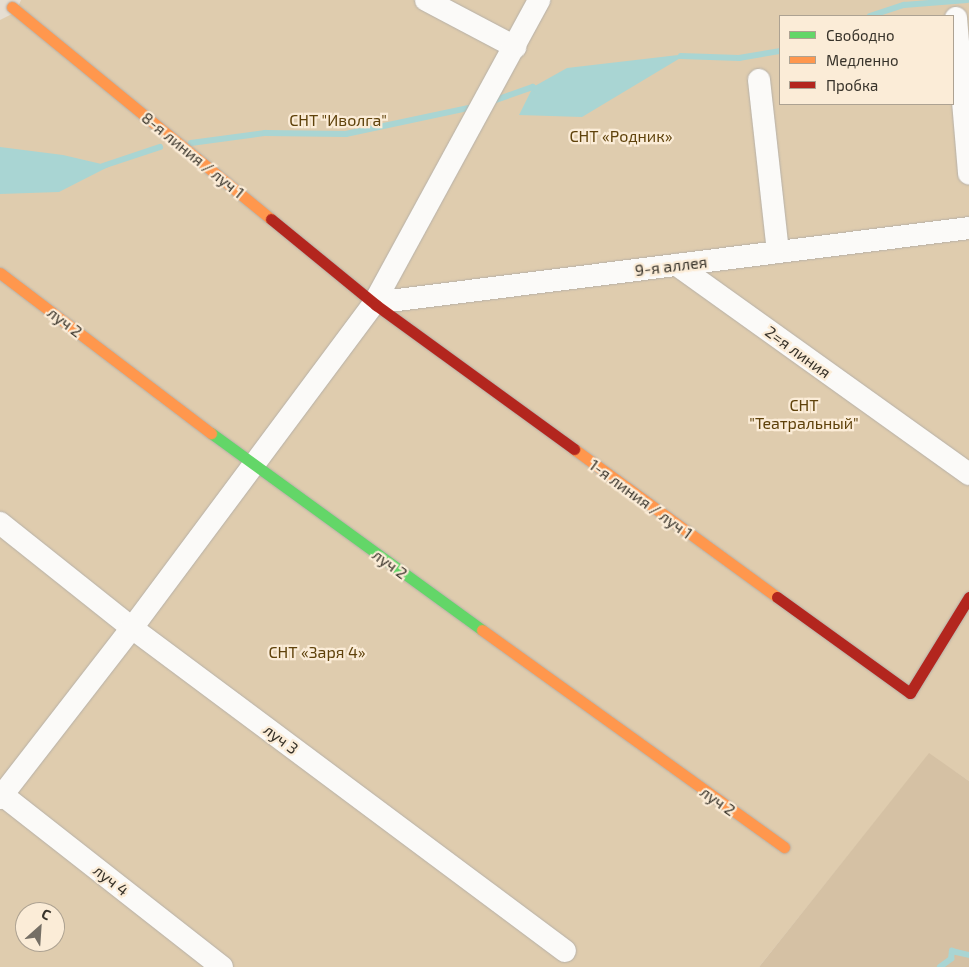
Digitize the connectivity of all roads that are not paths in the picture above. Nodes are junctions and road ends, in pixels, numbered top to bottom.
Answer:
1 (426, 0) edge
2 (539, 0) edge
3 (12, 8) dead end
4 (956, 18) dead end
5 (515, 47) junction
6 (759, 80) dead end
7 (969, 173) edge
8 (969, 228) edge
9 (778, 252) junction
10 (676, 265) junction
11 (0, 273) edge
12 (374, 303) junction
13 (252, 464) junction
14 (969, 474) edge
15 (0, 522) edge
16 (969, 597) edge
17 (132, 628) junction
18 (1, 795) edge
19 (784, 848) dead end
20 (565, 951) dead end
21 (222, 967) edge

1 - 5 street
2 - 5 street
3 - 12 street, 8-я линия / луч 1
4 - 7 street
5 - 12 street
6 - 9 street
8 - 9 street, 9-я аллея
9 - 10 street, 9-я аллея
10 - 12 street, 9-я аллея
10 - 14 street, 2=я линия
11 - 13 street, луч 2
12 - 13 street
12 - 16 street, 1-я линия / луч 1
13 - 17 street
13 - 19 street, луч 2
15 - 17 street, луч 3
17 - 18 street
17 - 20 street, луч 3
18 - 21 street, луч 4

